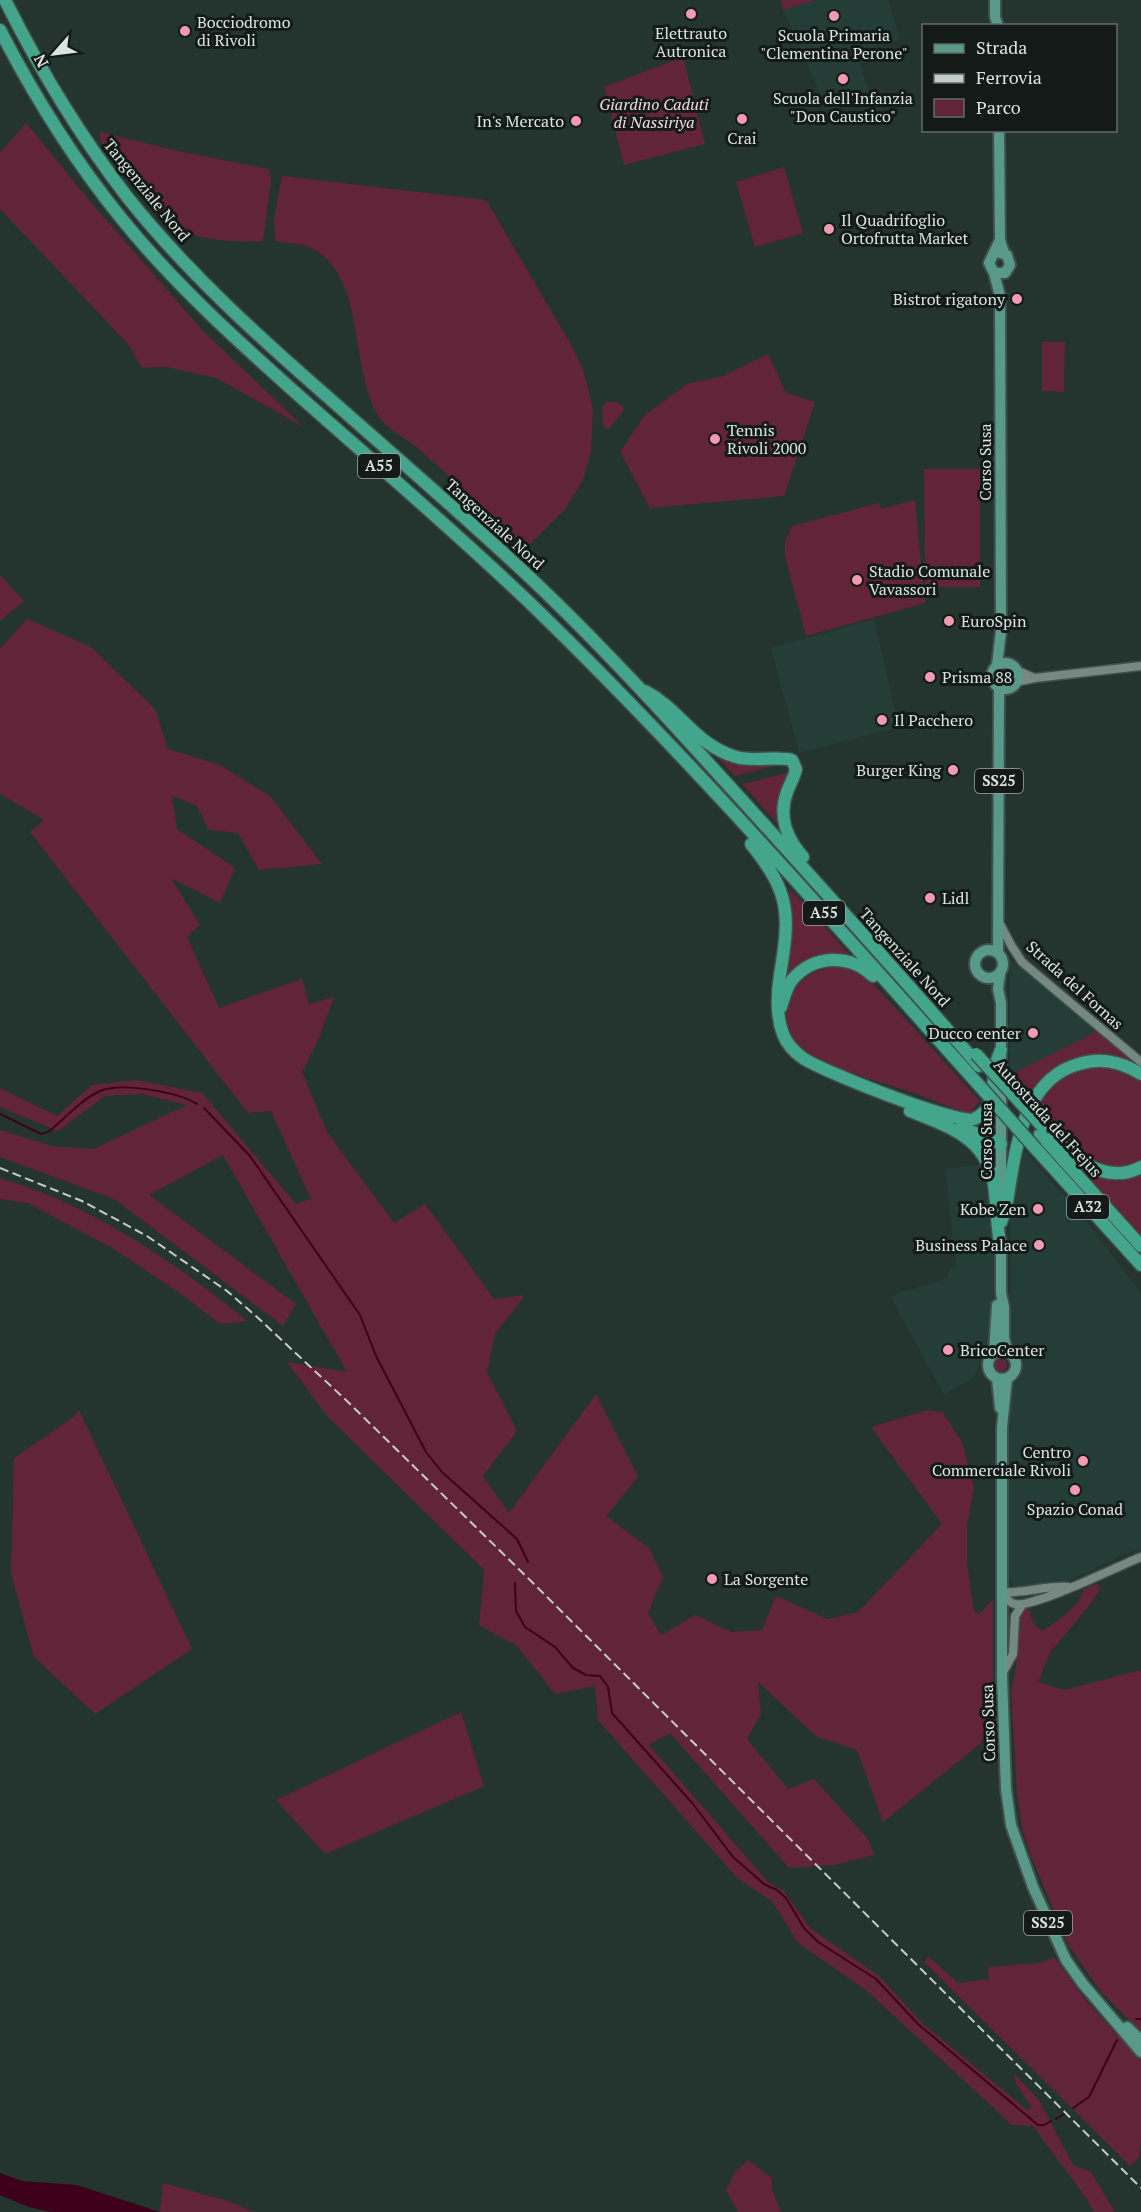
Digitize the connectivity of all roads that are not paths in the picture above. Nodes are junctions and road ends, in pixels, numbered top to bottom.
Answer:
1 (5, 0) edge
2 (995, 0) edge
3 (995, 22) edge
4 (0, 30) edge
5 (999, 132) edge
6 (1000, 254) junction
7 (1000, 273) junction
8 (1007, 666) junction
9 (1141, 666) edge
10 (1035, 678) junction
11 (637, 686) junction
12 (1008, 686) junction
13 (720, 799) junction
14 (999, 922) junction
15 (865, 936) junction
16 (997, 936) junction
17 (987, 951) junction
18 (998, 953) junction
19 (1000, 974) junction
20 (987, 978) junction
21 (998, 989) junction
22 (780, 1011) junction
23 (930, 1030) junction
24 (1001, 1050) junction
25 (978, 1060) joint
26 (1141, 1062) edge
27 (1141, 1074) edge
28 (856, 1082) junction
29 (976, 1083) joint
30 (911, 1104) junction
31 (1041, 1130) junction
32 (1001, 1144) junction
33 (1141, 1167) edge
34 (1001, 1222) junction
35 (1141, 1246) edge
36 (1001, 1248) junction
37 (1141, 1265) edge
38 (1001, 1293) junction
39 (1008, 1352) junction
40 (994, 1353) junction
41 (1002, 1378) junction
42 (1141, 1557) edge
43 (1069, 1587) junction
44 (1002, 1592) junction
45 (1022, 1605) junction
46 (1002, 1676) junction
47 (1093, 1997) junction
48 (1141, 2040) edge
49 (1141, 2052) edge

1 - 11 highway, Tangenziale Nord / A55
2 - 3 main road
4 - 13 highway, Tangenziale Nord / A55
5 - 6 main road
6 - 7 main road
6 - 7 main road
7 - 8 main road, Corso Susa / SS25
8 - 10 street
8 - 12 main road, SS25
8 - 12 main road, SS25
9 - 10 street
10 - 12 street
11 - 15 highway, Tangenziale Nord / A55
11 - 15 highway
12 - 14 main road, SS25
13 - 22 highway
13 - 23 highway, Tangenziale Nord / A55
14 - 16 main road, SS25
14 - 26 street, Strada del Fornas
15 - 25 highway, Tangenziale Nord / A55
16 - 17 main road, SS25
16 - 18 main road, SS25
17 - 18 main road
17 - 20 main road, SS25
18 - 19 main road, SS25
19 - 20 main road
19 - 21 main road, Corso Susa / SS25
20 - 21 main road, SS25
21 - 24 main road, Corso Susa / SS25
22 - 23 highway
22 - 28 highway
23 - 29 highway, Tangenziale Nord / A55
24 - 30 highway
24 - 32 main road, Corso Susa / SS25
25 - 31 highway, Autostrada del Frejus / A32
27 - 34 highway
28 - 30 highway
28 - 36 highway
29 - 37 highway, Autostrada del Frejus / A32, bridge
30 - 32 highway
31 - 33 highway
31 - 35 highway, Autostrada del Frejus / A32
32 - 34 main road, Corso Susa / SS25
34 - 36 main road, Corso Susa / SS25
36 - 38 main road, Corso Susa / SS25
38 - 39 main road, Corso Susa / SS25
38 - 40 main road, Corso Susa / SS25
39 - 40 main road
39 - 41 main road, SS25
40 - 41 main road, SS25
41 - 44 main road, Corso Susa / SS25
42 - 43 street
43 - 44 street
43 - 45 street
44 - 45 street
44 - 46 main road, Corso Susa / SS25
45 - 46 street
46 - 47 main road, Corso Susa / SS25
47 - 48 main road, Corso Susa / SS25
47 - 49 main road, Corso Susa / SS25

